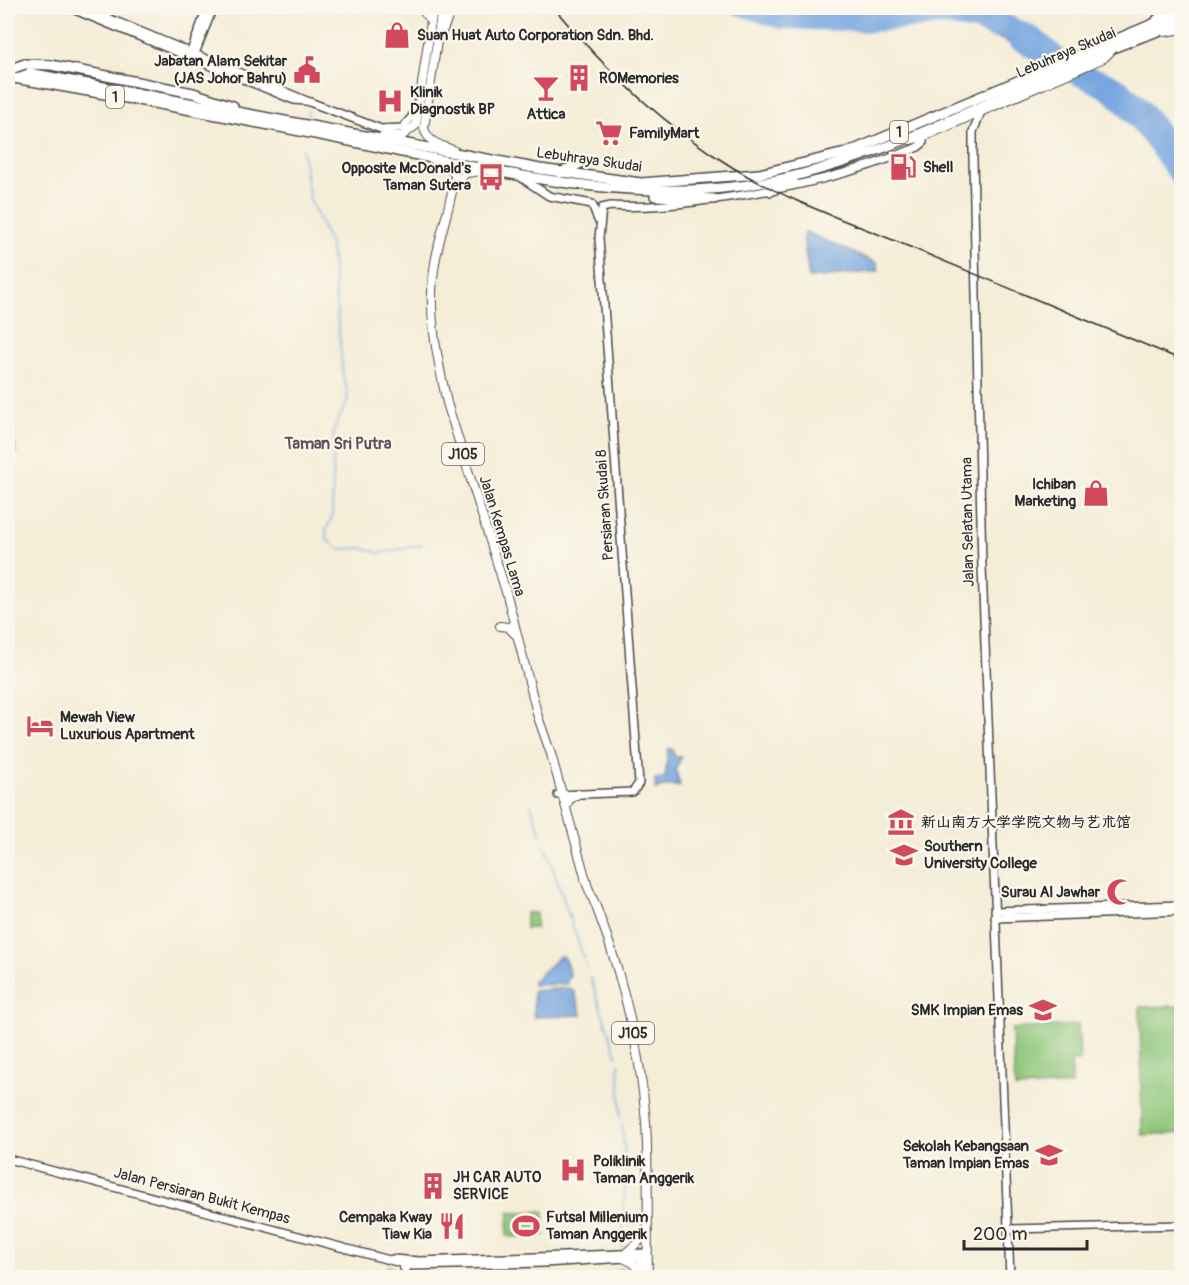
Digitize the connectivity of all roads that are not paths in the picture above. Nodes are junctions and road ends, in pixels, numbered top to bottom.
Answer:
1 (70, 8) edge
2 (84, 8) edge
3 (208, 8) edge
4 (213, 8) edge
5 (421, 8) edge
6 (433, 8) edge
7 (442, 8) edge
8 (461, 9) edge
9 (1176, 13) edge
10 (431, 22) junction
11 (1182, 23) edge
12 (1182, 29) edge
13 (1145, 36) junction
14 (436, 47) junction
15 (1103, 53) junction
16 (192, 55) junction
17 (8, 69) edge
18 (8, 77) edge
19 (1036, 81) junction
20 (420, 92) junction
21 (981, 112) junction
22 (272, 118) junction
23 (958, 122) junction
24 (973, 132) junction
25 (355, 134) junction
26 (923, 137) junction
27 (896, 143) junction
28 (474, 157) junction
29 (426, 158) junction
30 (583, 162) dead end
31 (494, 171) junction
32 (560, 173) junction
33 (803, 174) junction
34 (518, 175) junction
35 (454, 187) junction
36 (621, 190) junction
37 (771, 191) junction
38 (714, 199) junction
39 (599, 225) junction
40 (507, 595) junction
41 (523, 658) junction
42 (560, 794) junction
43 (578, 794) junction
44 (566, 807) junction
45 (587, 884) junction
46 (1182, 905) edge
47 (1182, 911) edge
48 (995, 914) junction
49 (8, 1159) edge
50 (647, 1187) junction
51 (1182, 1225) edge
52 (1009, 1229) junction
53 (643, 1238) junction
54 (644, 1254) junction
55 (625, 1255) junction
56 (389, 1260) junction
57 (400, 1264) junction
58 (410, 1278) edge
59 (642, 1278) edge
60 (648, 1278) edge
61 (1010, 1278) edge

1 - 16 street
2 - 16 street
3 - 16 street
4 - 16 street
5 - 10 main road
6 - 10 main road
7 - 14 main road
8 - 14 main road
9 - 15 highway, Lebuhraya Skudai / 1
10 - 20 main road
11 - 13 highway, Lebuhraya Skudai / 1
12 - 13 main road
13 - 15 highway, Lebuhraya Skudai / 1
14 - 28 main road
15 - 19 highway, Lebuhraya Skudai / 1
16 - 20 street
17 - 22 highway, Lebuhraya Skudai / 1
17 - 22 highway, bridge
18 - 29 highway, Lebuhraya Skudai / 1
19 - 21 main road, Lebuhraya Skudai
19 - 27 highway, Lebuhraya Skudai / 1
19 - 32 highway, Lebuhraya Skudai / 1
20 - 25 main road
21 - 23 main road, Lebuhraya Skudai
21 - 24 street, Jalan Selatan Utama
22 - 25 highway, Lebuhraya Skudai / 1
23 - 24 street
23 - 26 main road, Lebuhraya Skudai
24 - 48 street, Jalan Selatan Utama
25 - 28 highway, Lebuhraya Skudai / 1
26 - 27 main road, Lebuhraya Skudai
26 - 37 street
27 - 33 highway, Lebuhraya Skudai / 1
28 - 32 highway, Lebuhraya Skudai / 1
29 - 31 highway, Lebuhraya Skudai / 1
29 - 35 main road
30 - 32 highway
31 - 34 highway, Lebuhraya Skudai / 1
31 - 35 main road
33 - 36 highway, Lebuhraya Skudai / 1
33 - 37 highway
34 - 36 highway, Lebuhraya Skudai / 1
34 - 39 street
35 - 40 main road, Jalan Kempas Lama / J105
36 - 38 highway
37 - 38 street
38 - 39 street
39 - 43 street, Persiaran Skudai 8
40 - 41 main road, Jalan Kempas Lama / J105
40 - 41 main road
41 - 42 main road, Jalan Kempas Lama / J105
42 - 43 street
42 - 44 main road, Jalan Kempas Lama / J105
42 - 45 main road, Jalan Kempas Lama / J105
43 - 44 main road
44 - 45 main road, Jalan Kempas Lama / J105
45 - 50 main road, Jalan Kempas Lama / J105
46 - 48 street
47 - 48 street
48 - 52 street, Jalan Selatan Utama
49 - 56 street, Jalan Persiaran Bukit Kempas
50 - 53 main road, Jalan Kempas Lama / J105
50 - 54 main road, Jalan Kempas Lama / J105
51 - 52 street
52 - 61 street, Jalan Selatan Utama
53 - 54 main road, Jalan Kempas Lama / J105
53 - 55 main road
54 - 55 street, Jalan Persiaran Bukit Kempas
54 - 59 main road, Jalan Kempas Lama / J105
54 - 60 main road, Jalan Kempas Lama / J105
55 - 56 street, Jalan Persiaran Bukit Kempas
55 - 57 street, Jalan Persiaran Bukit Kempas
55 - 59 main road
56 - 57 street, Jalan Persiaran Bukit Kempas
57 - 58 street

